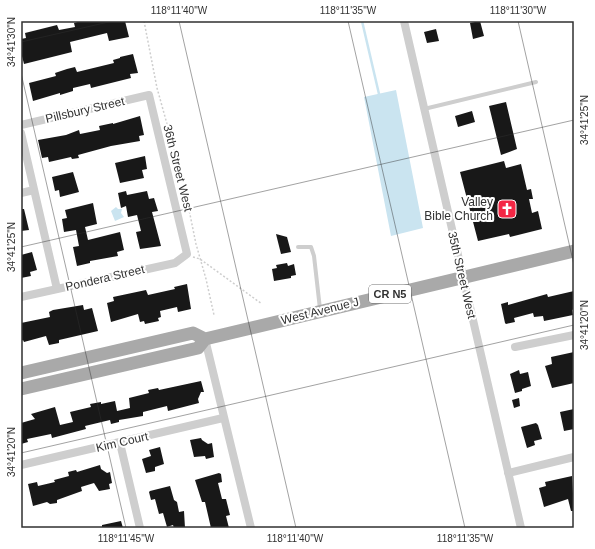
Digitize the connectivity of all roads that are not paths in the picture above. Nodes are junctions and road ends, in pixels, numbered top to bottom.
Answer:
1 (404, 21) edge
2 (536, 82) dead end
3 (149, 95) joint
4 (424, 109) junction
5 (21, 125) edge
6 (21, 134) edge
7 (34, 190) junction
8 (21, 193) edge
9 (298, 247) dead end
10 (574, 251) edge
11 (187, 254) joint
12 (463, 277) junction
13 (57, 289) junction
14 (21, 297) edge
15 (320, 311) junction
16 (574, 335) edge
17 (205, 339) junction
18 (515, 347) dead end
19 (21, 372) edge
20 (21, 389) edge
21 (223, 418) junction
22 (120, 443) junction
23 (574, 457) edge
24 (21, 466) edge
25 (508, 473) junction
26 (140, 528) edge
27 (251, 528) edge
28 (521, 528) edge

1 - 4 street, 35th Street West
2 - 4 lane
3 - 5 street, Pillsbury Street
3 - 11 street, 36th Street West
4 - 12 street, 35th Street West
6 - 7 street
7 - 8 street
7 - 13 street
9 - 15 lane
10 - 12 main road, West Avenue J / CR N5
11 - 13 street, Pondera Street
12 - 15 main road, West Avenue J / CR N5
12 - 25 street, 35th Street West
13 - 14 street, Pondera Street
15 - 17 main road, West Avenue J / CR N5
16 - 18 street
17 - 19 main road, West Avenue J / CR N5
17 - 20 main road, West Avenue J / CR N5
17 - 21 street
21 - 22 street, Kim Court
21 - 27 street
22 - 24 street, Kim Court
22 - 26 street
23 - 25 street
25 - 28 street, 35th Street West

